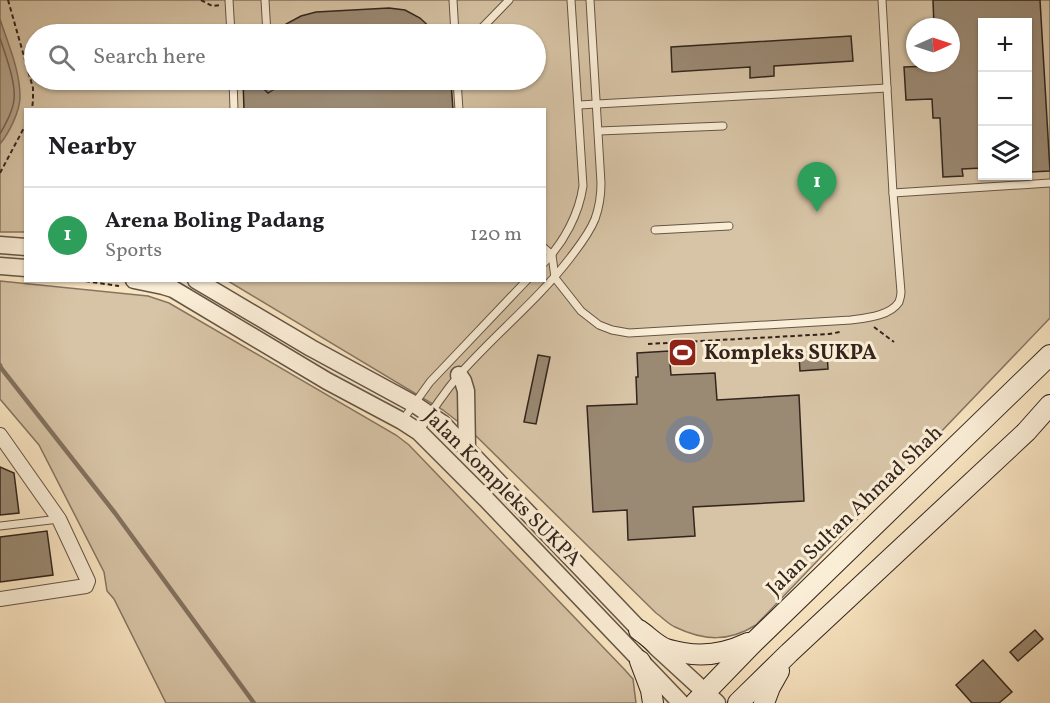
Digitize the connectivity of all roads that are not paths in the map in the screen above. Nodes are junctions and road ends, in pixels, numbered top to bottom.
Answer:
1 (265, 0) edge
2 (453, 0) edge
3 (509, 0) edge
4 (571, 0) edge
5 (590, 0) edge
6 (882, 0) edge
7 (229, 2) edge
8 (230, 24) edge
9 (266, 24) edge
10 (454, 24) edge
11 (486, 24) edge
12 (887, 88) junction
13 (233, 90) edge
14 (458, 90) edge
15 (597, 104) junction
16 (579, 105) junction
17 (234, 108) edge
18 (459, 108) edge
19 (723, 126) dead end
20 (598, 130) junction
21 (1050, 183) edge
22 (893, 193) junction
23 (729, 226) dead end
24 (655, 230) dead end
25 (0, 245) edge
26 (24, 247) edge
27 (546, 250) edge
28 (552, 255) junction
29 (546, 261) edge
30 (0, 266) edge
31 (24, 268) edge
32 (555, 278) junction
33 (199, 282) edge
34 (525, 282) edge
35 (128, 283) edge
36 (1050, 355) edge
37 (459, 375) junction
38 (414, 404) junction
39 (1050, 405) edge
40 (430, 414) junction
41 (402, 421) junction
42 (419, 432) junction
43 (2, 441) edge
44 (467, 449) junction
45 (59, 519) junction
46 (0, 526) edge
47 (0, 599) edge
48 (771, 626) junction
49 (639, 630) junction
50 (789, 653) junction
51 (640, 661) junction
52 (706, 699) edge
53 (653, 703) edge
54 (681, 703) edge
55 (738, 703) edge
56 (764, 703) edge

1 - 9 lane
2 - 10 lane
3 - 11 lane
4 - 16 lane
5 - 15 lane
6 - 12 lane
7 - 8 lane
12 - 15 lane
12 - 22 lane
13 - 17 lane
14 - 18 lane
15 - 16 lane
15 - 20 lane
16 - 28 lane
19 - 20 lane
20 - 32 lane
21 - 22 lane
22 - 32 lane
23 - 24 lane
25 - 26 street
27 - 28 lane
28 - 29 lane
28 - 32 lane
30 - 31 street
32 - 37 lane
33 - 38 street, Jalan Kompleks SUKPA
34 - 38 lane
35 - 41 street, Jalan Kompleks SUKPA
36 - 48 main road, Jalan Sultan Ahmad Shah
37 - 40 lane
37 - 44 street
38 - 40 street, Jalan Kompleks SUKPA
38 - 41 lane
39 - 50 main road
40 - 42 lane
40 - 44 street, Jalan Kompleks SUKPA
41 - 42 street, Jalan Kompleks SUKPA
42 - 51 street, Jalan Kompleks SUKPA
43 - 45 street
44 - 49 street, Jalan Kompleks SUKPA
45 - 46 lane
45 - 47 street
48 - 49 main road
48 - 52 main road, Jalan Sultan Ahmad Shah
49 - 52 street, Jalan Kompleks SUKPA
50 - 55 main road
50 - 56 main road
51 - 53 main road
51 - 54 street, Jalan Kompleks SUKPA

